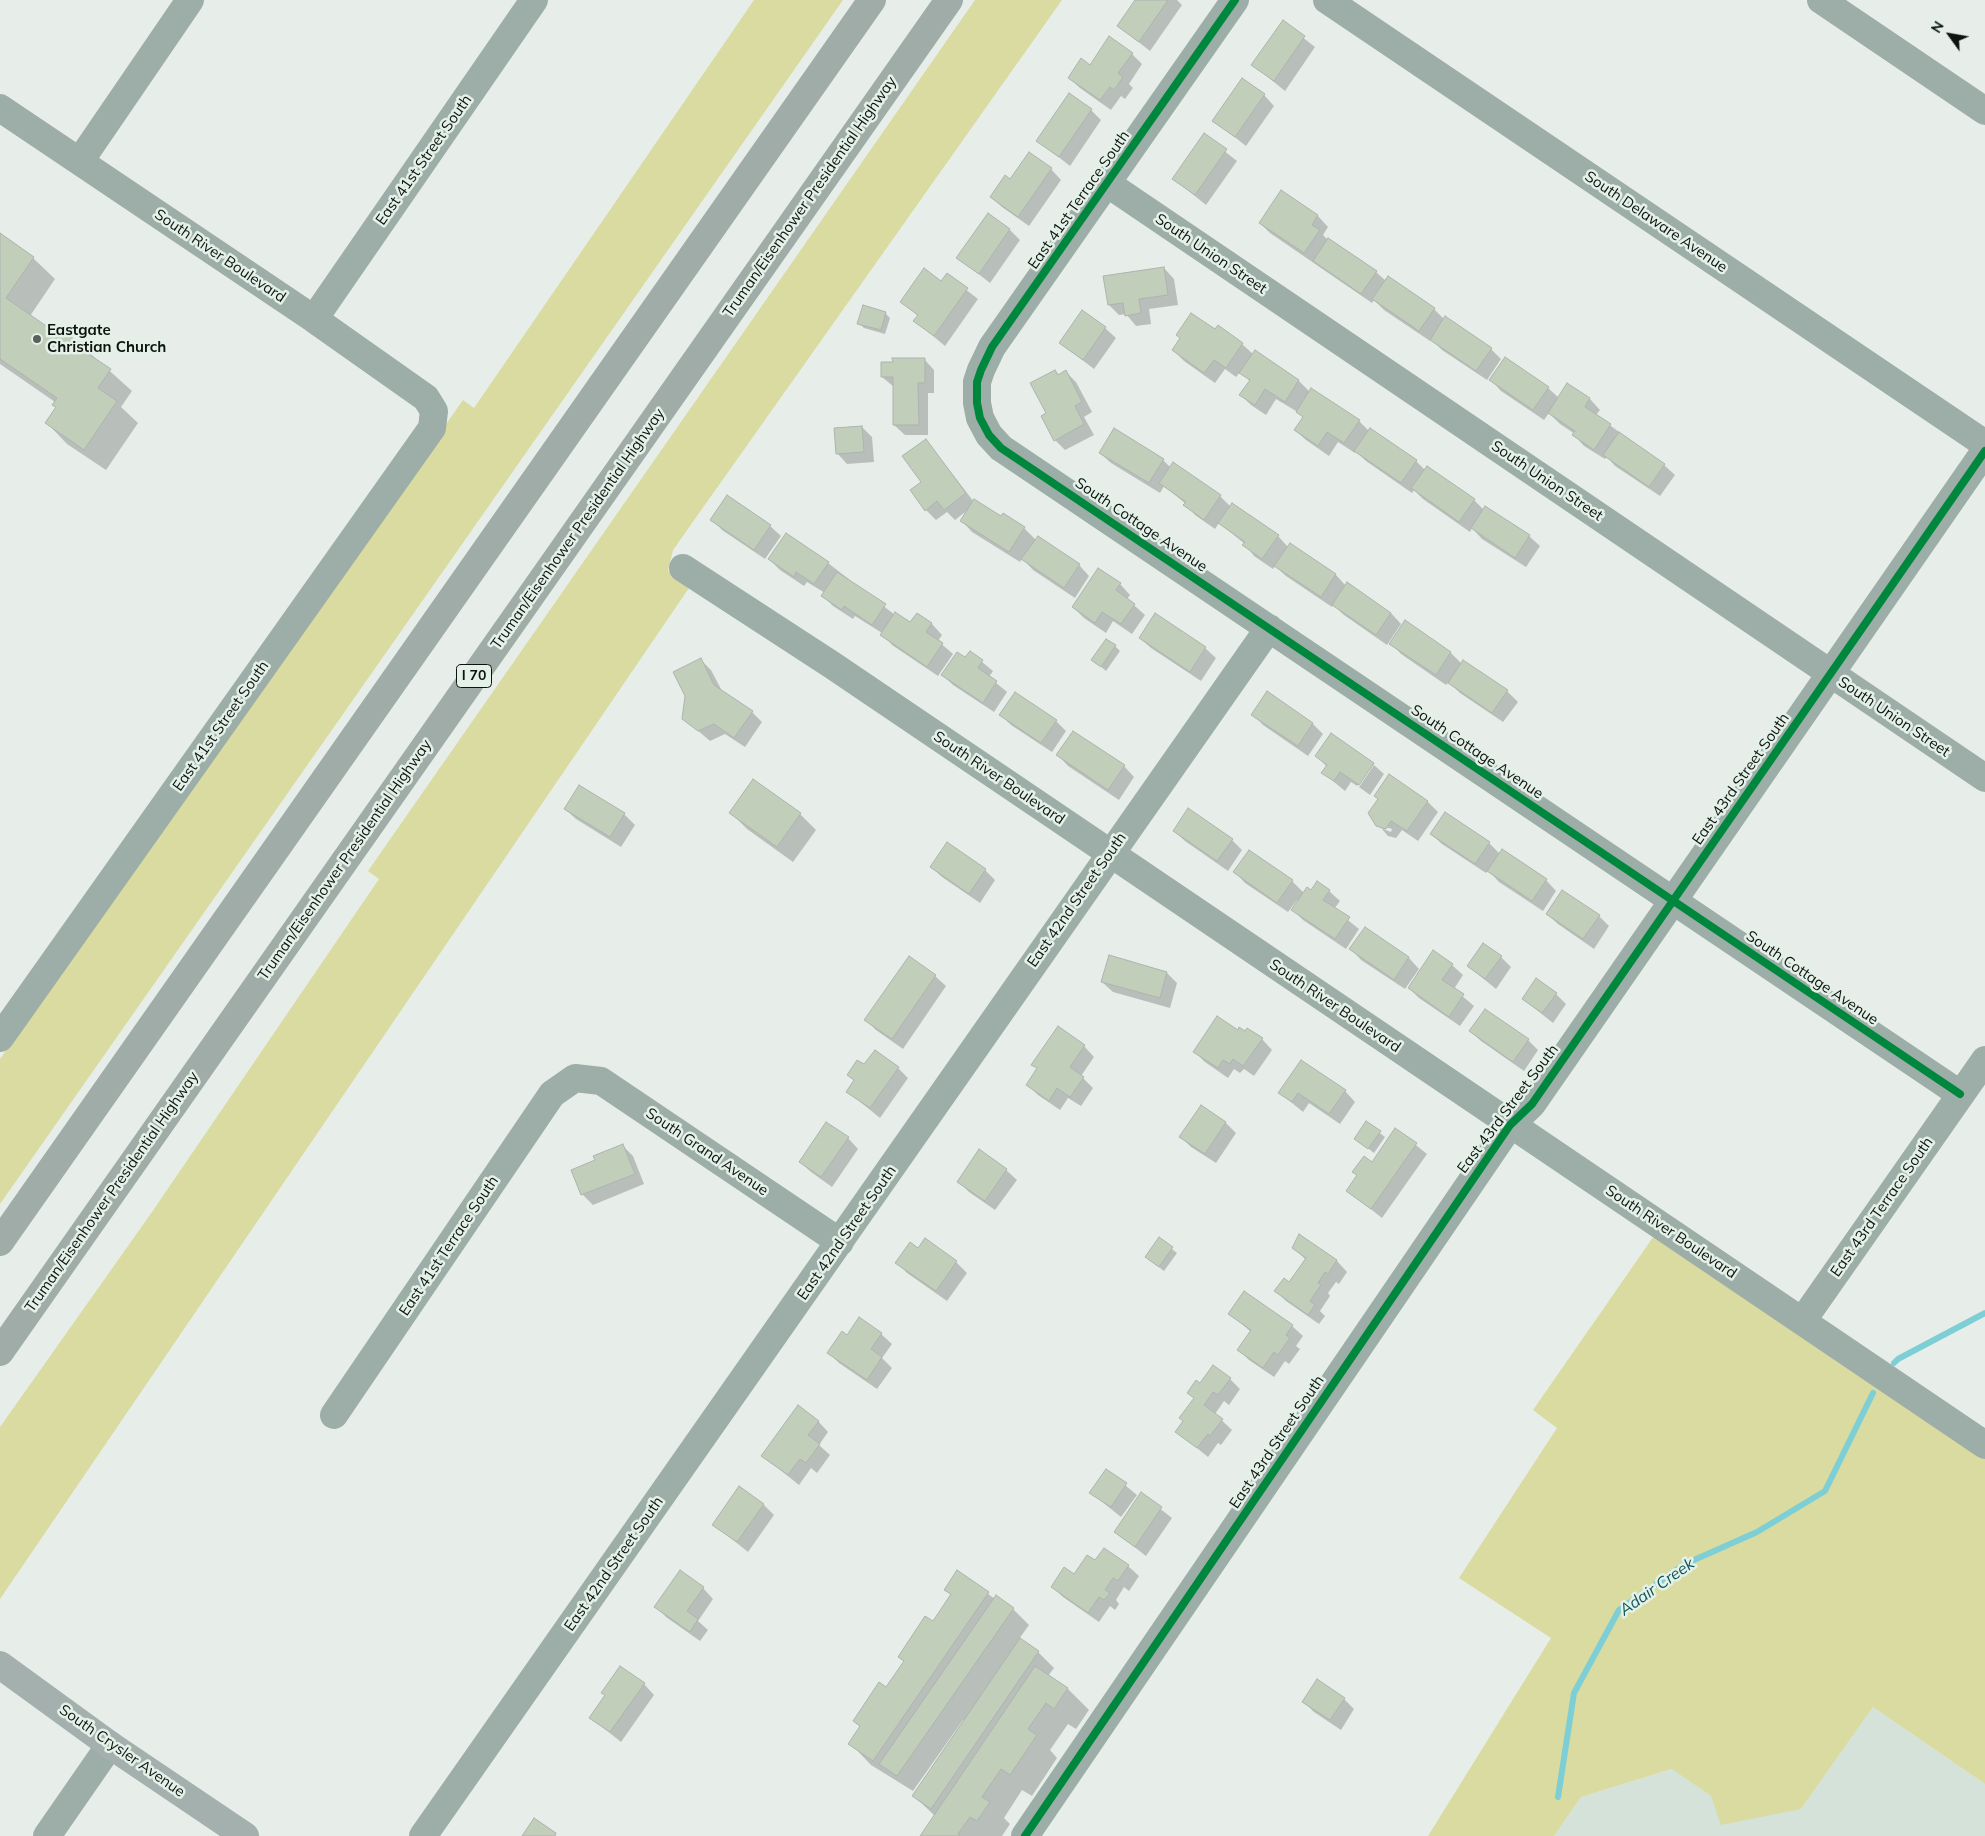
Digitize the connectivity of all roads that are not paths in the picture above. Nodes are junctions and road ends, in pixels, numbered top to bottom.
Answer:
1 (190, 0) edge
2 (534, 0) edge
3 (872, 0) edge
4 (949, 0) edge
5 (1235, 0) edge
6 (1327, 0) edge
7 (1821, 0) edge
8 (0, 108) edge
9 (1985, 110) edge
10 (80, 161) junction
11 (1108, 184) junction
12 (314, 320) junction
13 (434, 411) joint
14 (984, 426) joint
15 (1985, 444) edge
16 (1985, 451) edge
17 (683, 568) dead end
18 (1268, 628) junction
19 (1830, 674) junction
20 (1985, 778) edge
21 (1110, 853) junction
22 (1673, 901) junction
23 (0, 1038) edge
24 (1985, 1060) edge
25 (569, 1083) joint
26 (1960, 1094) junction
27 (1510, 1125) junction
28 (0, 1242) edge
29 (840, 1242) junction
30 (1803, 1320) junction
31 (0, 1352) edge
32 (334, 1415) dead end
33 (1985, 1445) edge
34 (0, 1665) edge
35 (110, 1745) junction
36 (47, 1836) edge
37 (245, 1836) edge
38 (423, 1836) edge
39 (1025, 1836) edge

1 - 10 street
2 - 12 street, East 41st Street South
3 - 28 highway
4 - 31 highway, Truman/Eisenhower Presidential Highway / I 70
5 - 11 street, East 41st Terrace South
6 - 15 street, South Delaware Avenue
7 - 9 street
8 - 10 street, South River Boulevard
10 - 12 street, South River Boulevard
11 - 14 street, East 41st Terrace South
11 - 19 street, South Union Street
12 - 13 street, South River Boulevard
13 - 23 street, East 41st Street South
14 - 18 street, South Cottage Avenue
16 - 19 street, East 43rd Street South
17 - 21 street, South River Boulevard
18 - 21 street, East 42nd Street South
18 - 22 street, South Cottage Avenue
19 - 20 street, South Union Street
19 - 22 street, East 43rd Street South
21 - 27 street, South River Boulevard
21 - 29 street, East 42nd Street South
22 - 26 street, South Cottage Avenue
22 - 27 street, East 43rd Street South
24 - 26 street, East 43rd Terrace South
25 - 29 street, South Grand Avenue
25 - 32 street, East 41st Terrace South
26 - 30 street, East 43rd Terrace South
27 - 30 street, South River Boulevard
27 - 39 street, East 43rd Street South
29 - 38 street, East 42nd Street South
30 - 33 street, South River Boulevard
34 - 35 main road, South Crysler Avenue
35 - 36 street
35 - 37 main road, South Crysler Avenue

